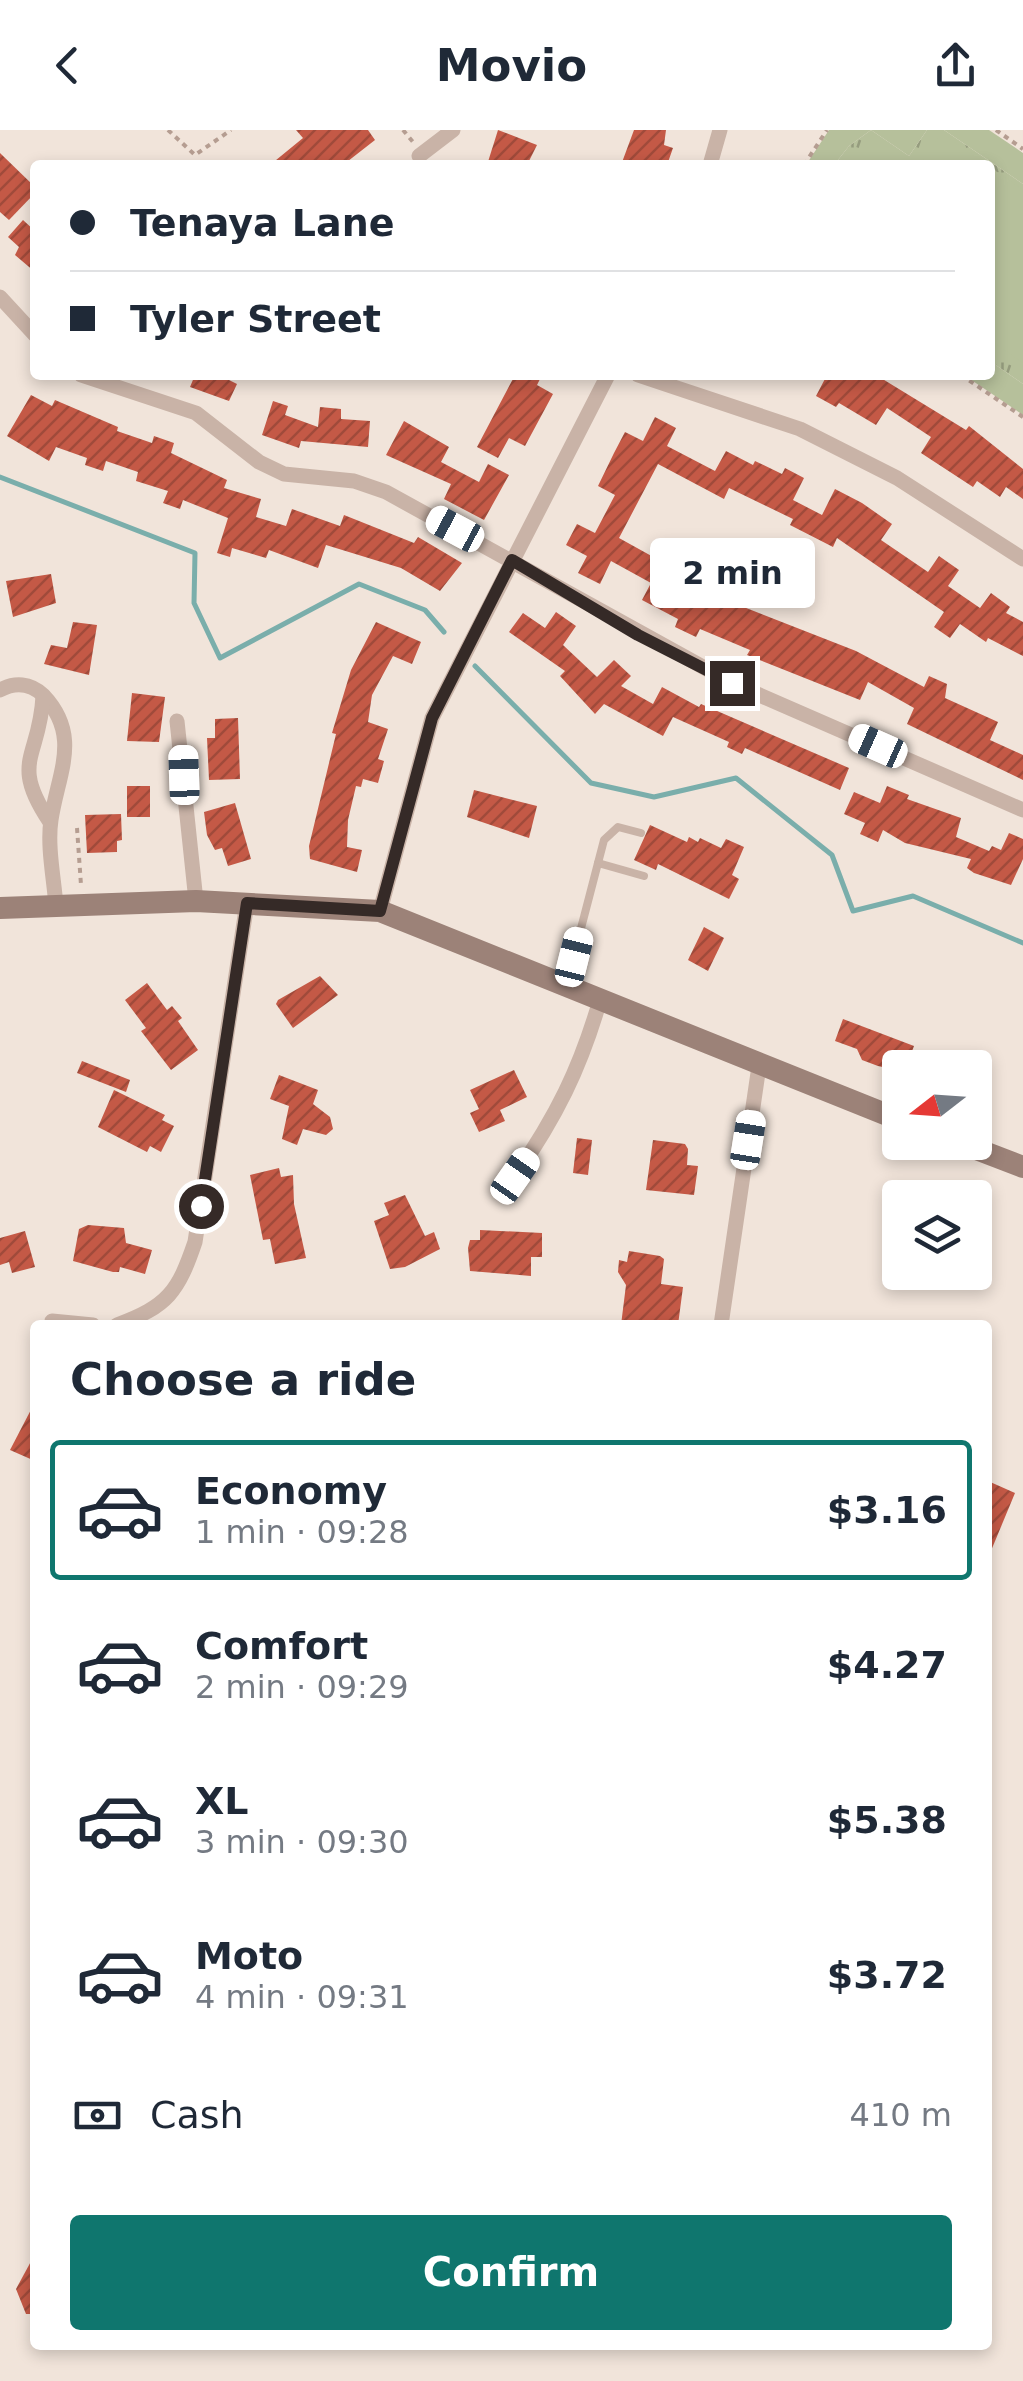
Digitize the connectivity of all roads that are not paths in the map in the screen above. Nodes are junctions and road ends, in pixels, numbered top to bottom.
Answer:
1 (453, 130) edge
2 (720, 130) edge
3 (419, 156) dead end
4 (711, 160) edge
5 (0, 296) edge
6 (30, 329) edge
7 (96, 380) edge
8 (605, 380) edge
9 (653, 380) edge
10 (1023, 558) edge
11 (512, 560) junction
12 (0, 690) edge
13 (43, 696) junction
14 (177, 720) dead end
15 (1023, 810) edge
16 (50, 822) junction
17 (641, 833) dead end
18 (598, 862) junction
19 (644, 876) dead end
20 (196, 901) junction
21 (247, 903) junction
22 (56, 906) junction
23 (0, 908) edge
24 (380, 911) junction
25 (566, 986) junction
26 (600, 1000) junction
27 (759, 1066) junction
28 (882, 1113) edge
29 (992, 1155) edge
30 (1023, 1167) edge
31 (515, 1176) dead end
32 (131, 1320) edge
33 (721, 1320) edge

1 - 3 street
2 - 4 street
5 - 6 street
7 - 11 street
8 - 11 street
9 - 10 street
11 - 15 street
11 - 24 street
12 - 13 street
13 - 16 street
13 - 16 street
14 - 20 street
16 - 22 street
17 - 18 lane
18 - 19 lane
18 - 25 lane
20 - 21 street
20 - 22 street
21 - 24 street
21 - 32 street
22 - 23 street
24 - 25 street
25 - 26 street
26 - 27 street
26 - 31 street
27 - 28 street
27 - 33 street
29 - 30 street

